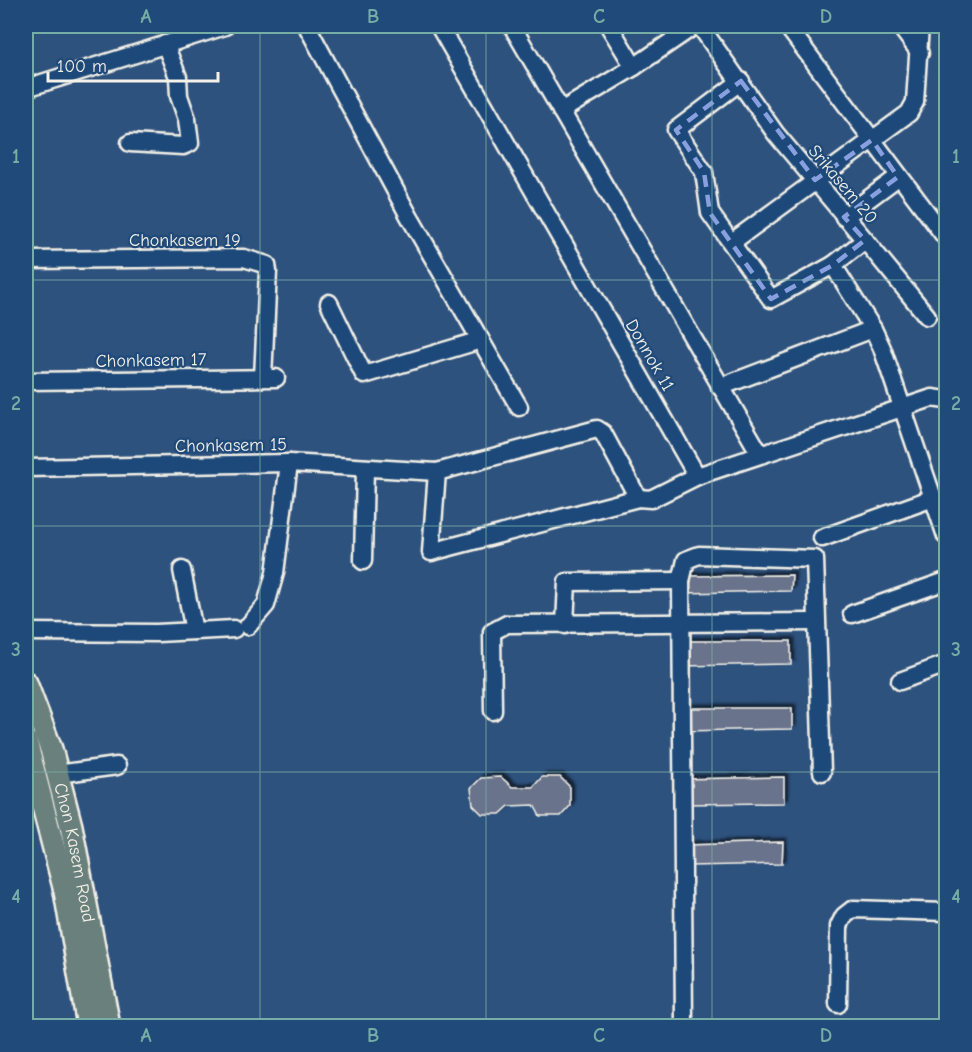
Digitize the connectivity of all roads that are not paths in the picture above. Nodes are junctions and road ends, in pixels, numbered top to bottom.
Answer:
1 (225, 26) edge
2 (307, 26) edge
3 (439, 26) edge
4 (512, 26) edge
5 (609, 26) edge
6 (694, 26) edge
7 (700, 26) edge
8 (787, 26) edge
9 (900, 26) edge
10 (920, 26) edge
11 (165, 44) junction
12 (920, 53) junction
13 (634, 67) junction
14 (741, 81) junction
15 (26, 88) edge
16 (561, 111) junction
17 (872, 140) junction
18 (130, 143) dead end
19 (898, 177) junction
20 (815, 180) junction
21 (844, 217) junction
22 (946, 238) edge
23 (865, 240) junction
24 (732, 242) junction
25 (26, 260) edge
26 (833, 266) junction
27 (329, 303) dead end
28 (927, 316) dead end
29 (873, 329) junction
30 (481, 340) junction
31 (270, 378) joint
32 (26, 381) edge
33 (720, 387) junction
34 (946, 400) edge
35 (519, 406) dead end
36 (900, 408) junction
37 (759, 454) junction
38 (289, 463) junction
39 (26, 468) edge
40 (365, 468) junction
41 (437, 472) junction
42 (697, 476) junction
43 (638, 498) junction
44 (933, 498) junction
45 (946, 536) edge
46 (822, 538) dead end
47 (363, 561) dead end
48 (182, 570) dead end
49 (681, 581) junction
50 (946, 581) edge
51 (852, 614) dead end
52 (815, 622) junction
53 (682, 624) junction
54 (565, 625) junction
55 (194, 631) junction
56 (26, 632) edge
57 (946, 664) edge
58 (900, 681) dead end
59 (26, 684) edge
60 (493, 711) dead end
61 (26, 741) edge
62 (117, 766) dead end
63 (822, 772) dead end
64 (57, 774) junction
65 (31, 783) edge
66 (946, 912) edge
67 (838, 1004) dead end
68 (88, 1026) edge
69 (109, 1026) edge
70 (684, 1026) edge

1 - 11 street
2 - 30 street
3 - 42 street, Donnok 11
4 - 16 street
5 - 13 street
6 - 13 street
7 - 14 street, Srikasem 20
8 - 17 street
9 - 12 street
10 - 12 street
11 - 15 street
11 - 18 street
12 - 17 street
13 - 16 street
14 - 20 street, Srikasem 20
14 - 24 street
16 - 33 street
17 - 19 street
17 - 20 street
19 - 21 street
19 - 22 street
20 - 21 street, Srikasem 20
20 - 24 street
21 - 23 street, Srikasem 20
23 - 26 street, Srikasem 20
23 - 28 street
24 - 26 street, Srikasem 20
25 - 31 street, Chonkasem 19
26 - 29 street
27 - 30 street
29 - 33 street
29 - 36 street
30 - 35 street
31 - 32 street, Chonkasem 17
33 - 37 street
34 - 36 street
36 - 37 street
36 - 44 street
37 - 42 street
38 - 39 street, Chonkasem 15
38 - 40 street, Chonkasem 15
38 - 55 street
40 - 41 street, Chonkasem 15
40 - 47 street
41 - 43 street, Chonkasem 15
41 - 43 street
42 - 43 street
44 - 45 street
44 - 46 street
48 - 55 street
49 - 52 street
49 - 53 street
49 - 54 street
50 - 51 street
52 - 53 street
52 - 63 street
53 - 54 street
53 - 70 street
54 - 60 street
55 - 56 street
57 - 58 street
59 - 64 main road, Chon Kasem Road
61 - 65 main road, Chon Kasem Road
62 - 64 street
64 - 69 main road, Chon Kasem Road
65 - 68 main road, Chon Kasem Road
66 - 67 street

